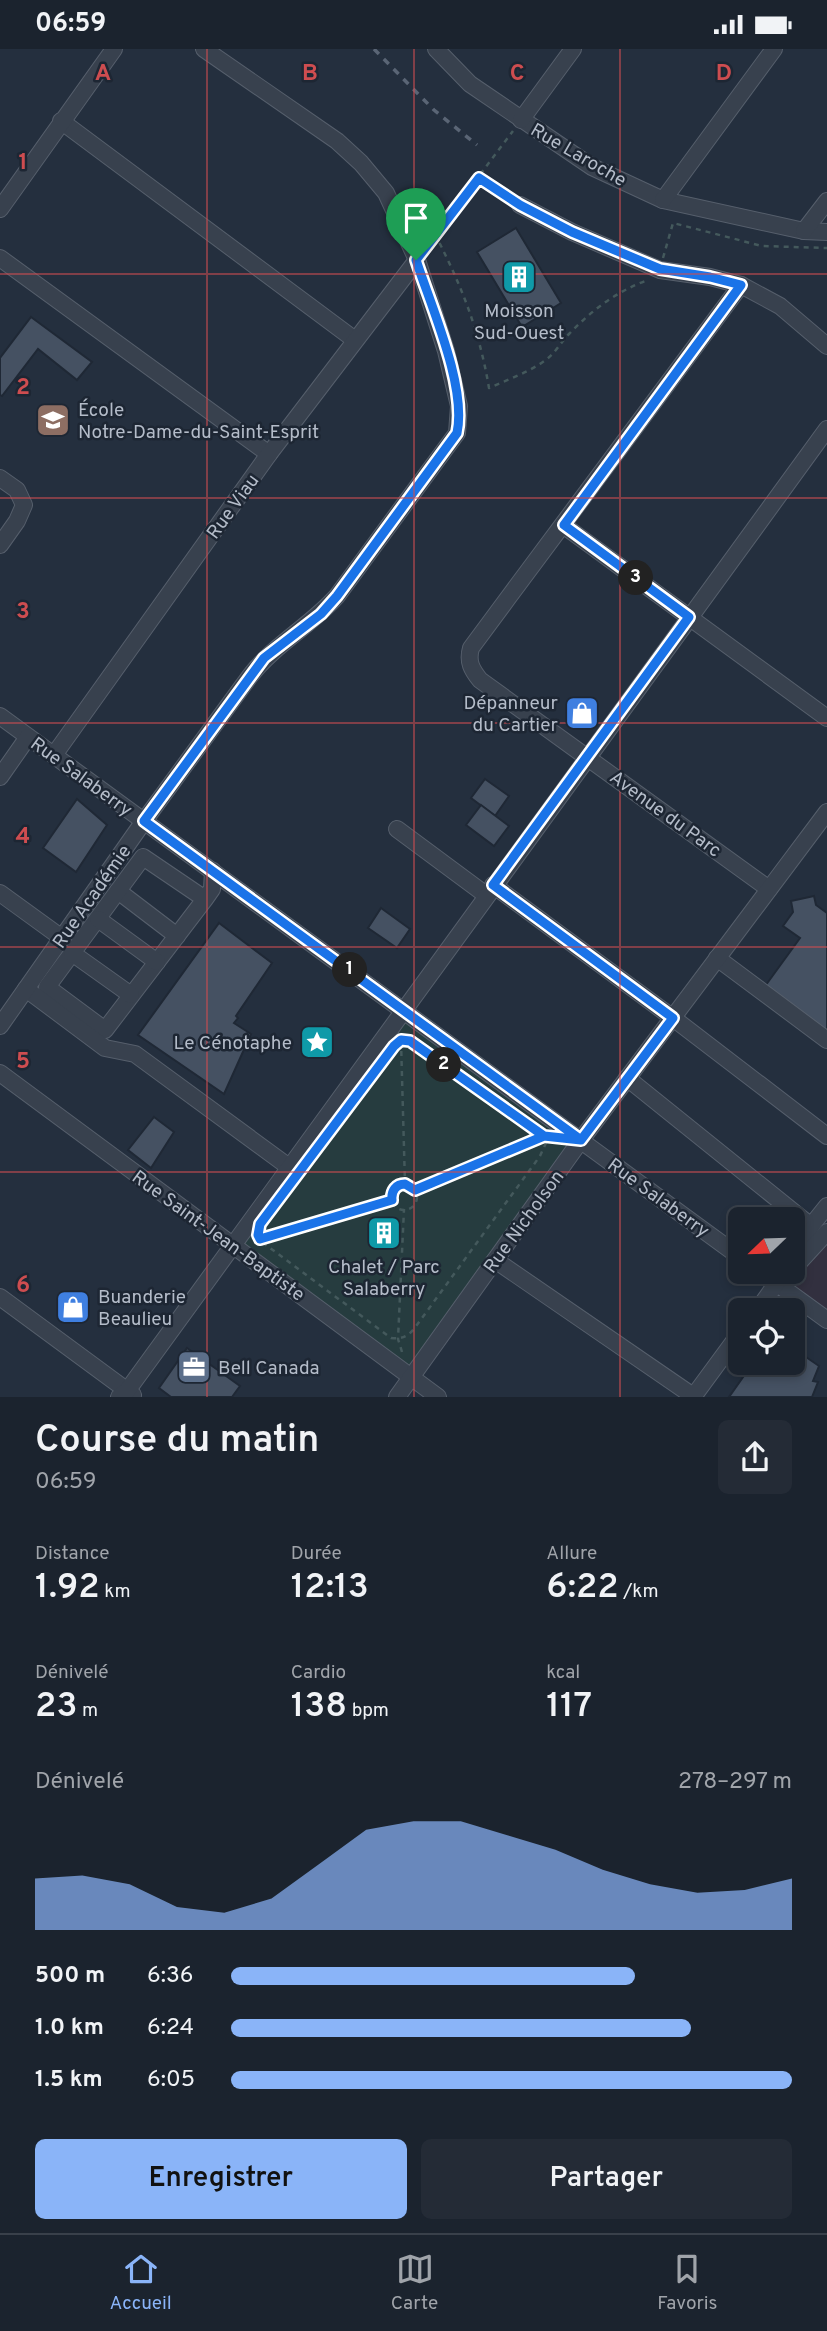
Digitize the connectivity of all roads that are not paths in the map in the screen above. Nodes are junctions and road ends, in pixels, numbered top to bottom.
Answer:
1 (114, 49) edge
2 (204, 49) edge
3 (436, 49) edge
4 (573, 49) edge
5 (774, 49) edge
6 (521, 120) junction
7 (61, 121) junction
8 (663, 200) junction
9 (827, 201) edge
10 (520, 205) road end
11 (0, 209) edge
12 (804, 231) junction
13 (827, 232) edge
14 (0, 258) edge
15 (416, 260) junction
16 (741, 285) junction
17 (355, 340) junction
18 (827, 346) edge
19 (827, 429) edge
20 (270, 454) junction
21 (0, 478) edge
22 (564, 525) junction
23 (0, 545) edge
24 (689, 617) junction
25 (0, 716) edge
26 (827, 718) edge
27 (28, 737) junction
28 (54, 755) junction
29 (588, 756) junction
30 (0, 778) edge
31 (825, 817) edge
32 (144, 821) junction
33 (397, 829) dead end
34 (213, 871) junction
35 (233, 885) junction
36 (769, 888) junction
37 (490, 890) junction
38 (118, 891) junction
39 (0, 893) edge
40 (205, 899) junction
41 (98, 919) junction
42 (177, 936) junction
43 (62, 938) junction
44 (72, 953) junction
45 (717, 958) junction
46 (157, 962) junction
47 (26, 989) junction
48 (131, 995) junction
49 (403, 1009) junction
50 (673, 1018) junction
51 (0, 1026) edge
52 (827, 1040) edge
53 (0, 1073) edge
54 (627, 1078) junction
55 (827, 1136) edge
56 (581, 1140) junction
57 (289, 1167) junction
58 (827, 1206) edge
59 (811, 1226) junction
60 (827, 1232) edge
61 (805, 1237) edge
62 (233, 1245) junction
63 (728, 1248) edge
64 (805, 1255) edge
65 (495, 1260) junction
66 (796, 1285) edge
67 (0, 1297) edge
68 (827, 1321) edge
69 (728, 1349) edge
70 (411, 1377) junction
71 (127, 1395) edge
72 (693, 1396) edge
73 (397, 1397) edge
74 (438, 1397) edge

1 - 7 street
2 - 15 street
3 - 6 street, Rue Laroche
4 - 6 street
5 - 8 street
6 - 8 street, Rue Laroche
7 - 11 street
7 - 17 street
8 - 12 street, Rue Laroche
9 - 12 street
10 - 16 street
12 - 13 street, Rue Laroche
14 - 20 street
15 - 17 street, Rue Viau
15 - 32 street, Rue Académie
16 - 18 street
16 - 22 street, Avenue du Parc
17 - 20 street, Rue Viau
19 - 24 street
20 - 28 street, Rue Viau
21 - 23 street
22 - 24 street
22 - 29 street, Avenue du Parc
24 - 26 street
24 - 29 street
25 - 27 street, Rue Salaberry
27 - 28 street, Rue Salaberry
27 - 30 street
28 - 32 street, Rue Salaberry
29 - 36 street, Avenue du Parc
29 - 37 street
31 - 36 street, Rue Nicholson
32 - 34 street, Rue Salaberry
32 - 43 street, Rue Académie
33 - 37 street
34 - 35 street, Rue Salaberry
34 - 40 street
35 - 40 street
35 - 49 street, Rue Salaberry
36 - 45 street, Rue Nicholson
37 - 49 street
37 - 50 street
38 - 40 street
38 - 41 street
38 - 42 street
39 - 43 street
40 - 42 street
41 - 44 street
41 - 46 street
42 - 46 street
43 - 47 street, Rue Académie
44 - 48 street
44 - 48 street
45 - 50 street, Rue Nicholson
45 - 52 street
46 - 48 street
47 - 51 street, Rue Académie
47 - 57 street
49 - 56 street, Rue Salaberry
49 - 57 street
50 - 54 street, Rue Nicholson
50 - 55 street
53 - 62 street, Rue Saint-Jean-Baptiste
54 - 56 street, Rue Nicholson
54 - 59 street
56 - 63 street, Rue Salaberry
56 - 65 street, Rue Nicholson
57 - 62 street
58 - 59 street
59 - 61 street
60 - 64 street
62 - 70 street, Rue Saint-Jean-Baptiste
62 - 71 street
65 - 70 street, Rue Nicholson
65 - 72 street
66 - 68 street
67 - 71 street
69 - 72 street
70 - 73 street, Rue Nicholson
70 - 74 street, Rue Saint-Jean-Baptiste

